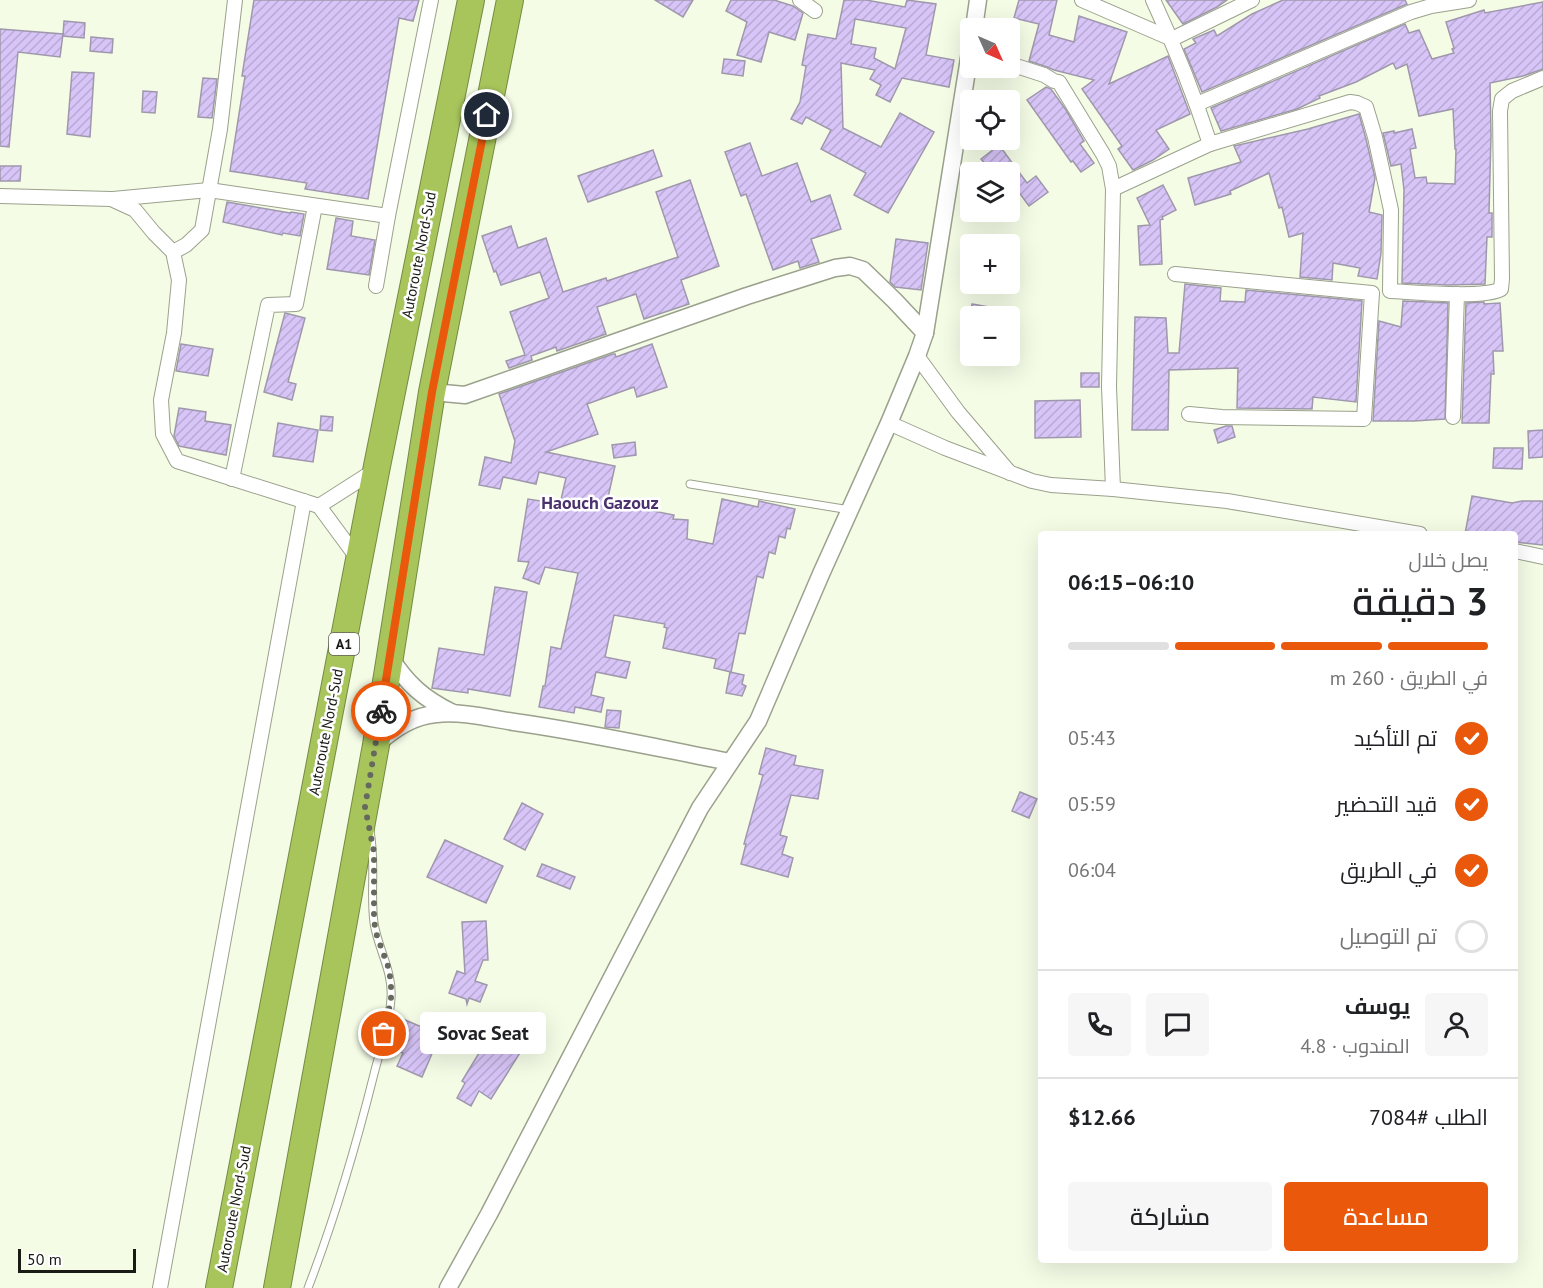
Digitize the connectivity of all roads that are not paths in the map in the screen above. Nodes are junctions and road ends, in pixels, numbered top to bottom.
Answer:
1 (235, 0) edge
2 (431, 0) edge
3 (471, 0) edge
4 (510, 0) edge
5 (800, 0) edge
6 (978, 0) edge
7 (1082, 0) edge
8 (1153, 0) edge
9 (1252, 0) edge
10 (1469, 0) edge
11 (1431, 3) edge
12 (815, 11) dead end
13 (975, 18) edge
14 (1172, 39) junction
15 (1020, 67) edge
16 (966, 78) edge
17 (1543, 78) edge
18 (1197, 104) junction
19 (1209, 144) junction
20 (1113, 189) junction
21 (209, 190) junction
22 (0, 196) edge
23 (111, 199) junction
24 (315, 206) junction
25 (388, 216) junction
26 (173, 252) junction
27 (1175, 274) dead end
28 (376, 286) dead end
29 (1390, 291) junction
30 (1372, 293) junction
31 (1457, 294) junction
32 (925, 333) junction
33 (917, 356) junction
34 (432, 392) junction
35 (1189, 414) dead end
36 (1453, 417) dead end
37 (889, 423) junction
38 (378, 466) junction
39 (1012, 474) junction
40 (232, 479) junction
41 (690, 484) dead end
42 (1113, 489) junction
43 (304, 501) junction
44 (319, 506) junction
45 (850, 510) junction
46 (1402, 531) edge
47 (1518, 552) edge
48 (1543, 557) edge
49 (360, 561) junction
50 (390, 657) junction
51 (454, 713) junction
52 (376, 745) junction
53 (730, 762) junction
54 (365, 807) junction
55 (160, 1288) edge
56 (219, 1288) edge
57 (277, 1288) edge
58 (308, 1288) edge
59 (448, 1288) edge

1 - 21 street
2 - 25 street
3 - 38 highway, Autoroute Nord-Sud / A1
4 - 34 highway
5 - 12 street
6 - 13 street
7 - 14 street
8 - 14 street
9 - 14 street
10 - 11 street
11 - 18 street
14 - 18 street
15 - 20 street
16 - 32 street
17 - 31 street
18 - 19 street
19 - 20 street
19 - 29 street
20 - 42 street
21 - 23 street
21 - 24 street
21 - 26 street
22 - 23 street
23 - 26 street
24 - 25 street
24 - 40 street
25 - 28 street
26 - 40 street
27 - 30 street
29 - 30 street
29 - 31 street
30 - 35 street
31 - 36 street
32 - 33 street
32 - 34 street
33 - 37 street
33 - 39 street
34 - 50 highway
37 - 39 street
37 - 45 street
38 - 44 street
38 - 49 highway, Autoroute Nord-Sud / A1
39 - 42 street
40 - 43 street
41 - 45 lane
42 - 46 street
43 - 44 street
43 - 55 street
44 - 49 street
45 - 53 street
47 - 48 street
49 - 56 highway, Autoroute Nord-Sud / A1
50 - 51 street
50 - 52 highway
51 - 52 street
51 - 53 street
52 - 54 highway
53 - 59 street
54 - 57 highway
54 - 58 lane

